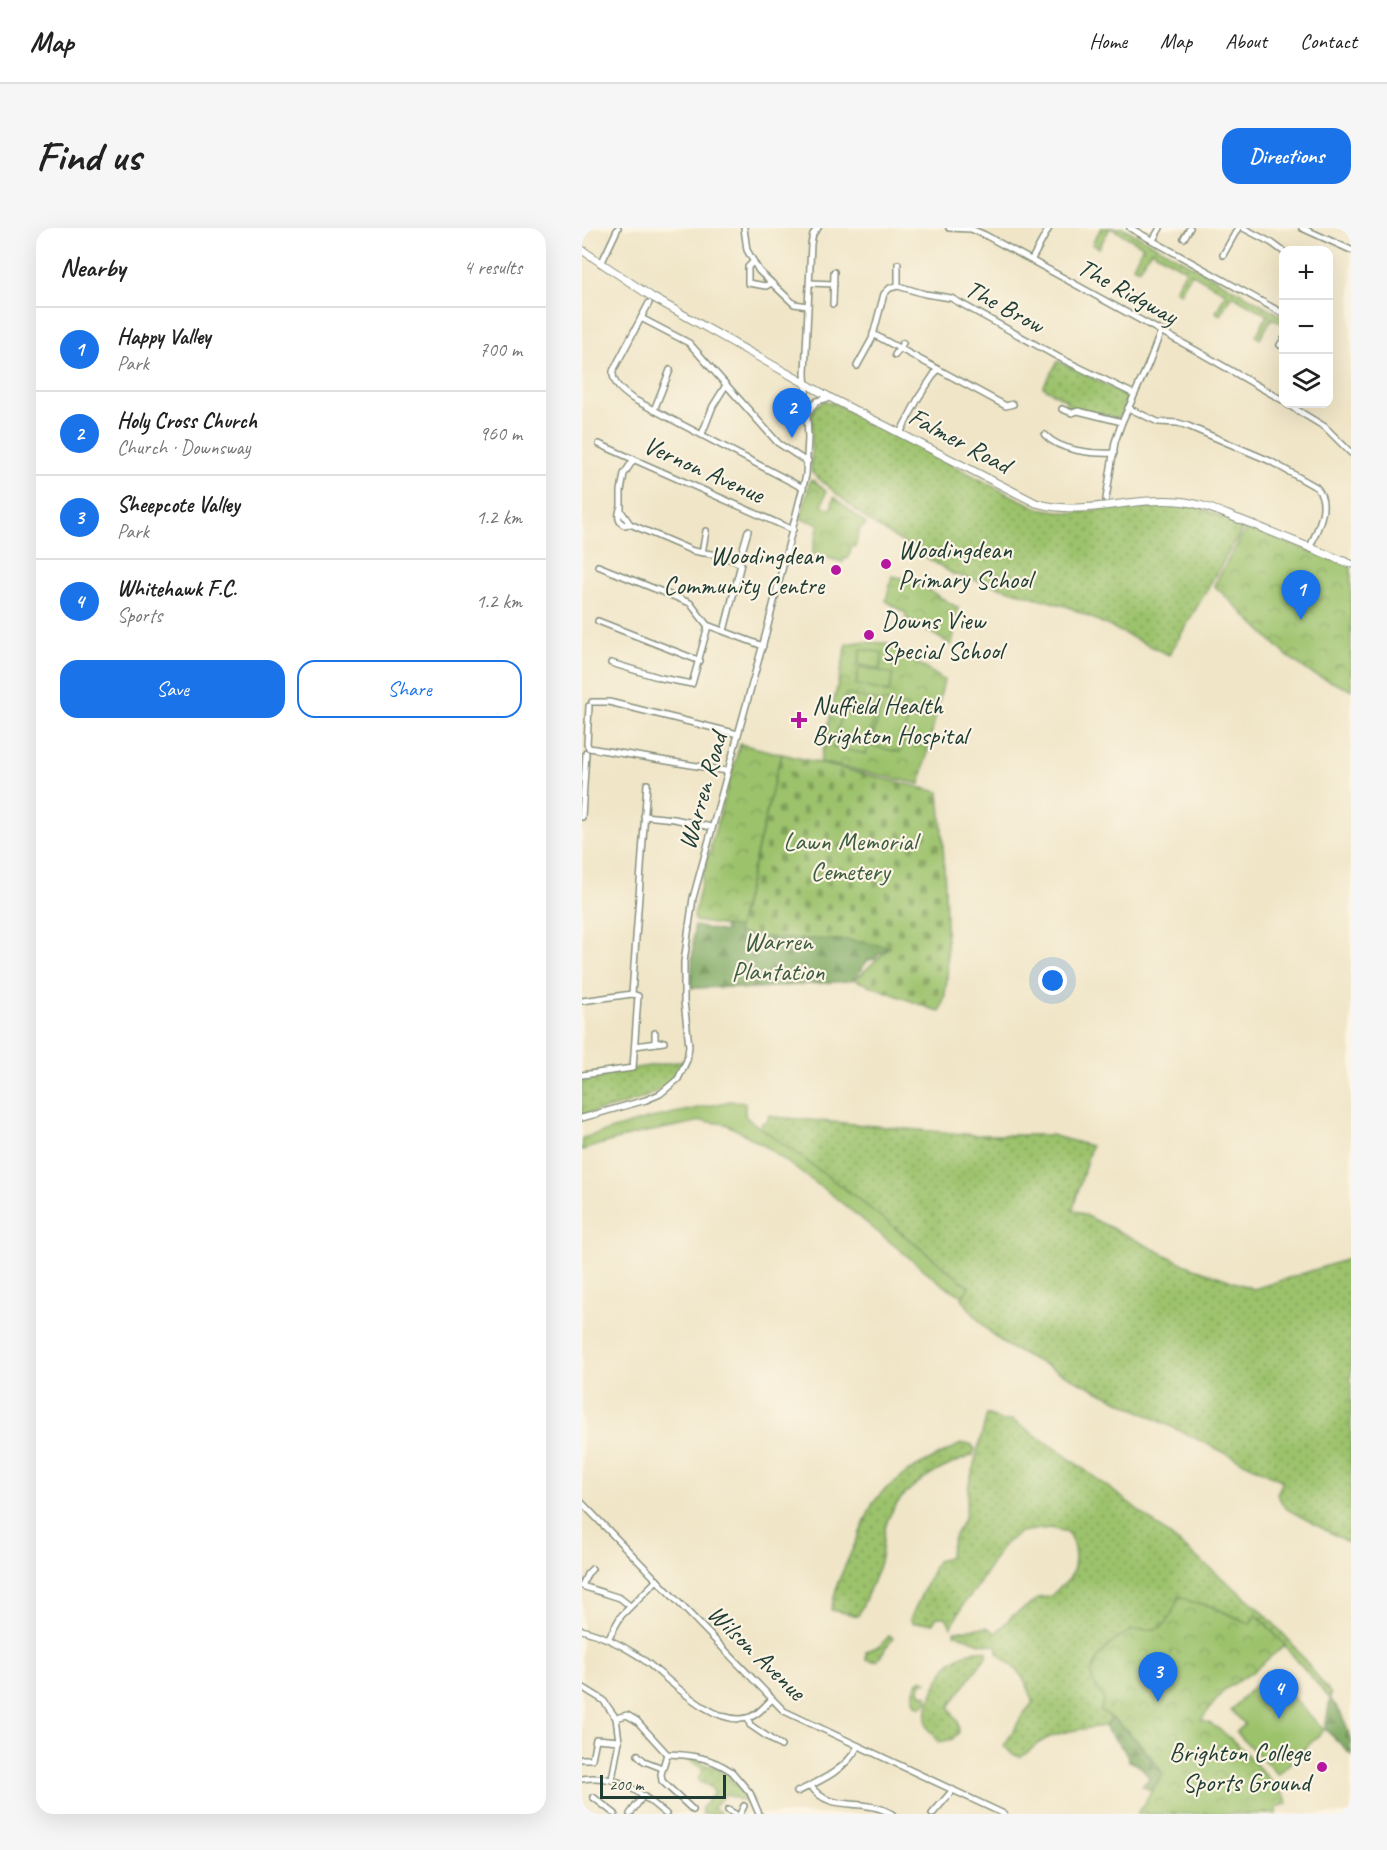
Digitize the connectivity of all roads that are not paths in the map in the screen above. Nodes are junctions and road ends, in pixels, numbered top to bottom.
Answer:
1 (618, 228) edge
2 (744, 228) edge
3 (818, 228) edge
4 (949, 228) edge
5 (1049, 228) edge
6 (1130, 228) edge
7 (1160, 228) edge
8 (1190, 228) edge
9 (1238, 228) edge
10 (1243, 228) edge
11 (1302, 228) edge
12 (1184, 235) dead end
13 (1153, 240) junction
14 (1279, 248) edge
15 (582, 250) edge
16 (1351, 250) edge
17 (1223, 255) dead end
18 (1032, 260) junction
19 (753, 262) junction
20 (601, 264) junction
21 (898, 264) dead end
22 (834, 272) dead end
23 (771, 283) junction
24 (810, 284) junction
25 (834, 284) junction
26 (897, 286) junction
27 (649, 303) dead end
28 (833, 304) dead end
29 (808, 306) junction
30 (1279, 311) edge
31 (641, 318) junction
32 (1161, 331) junction
33 (873, 334) junction
34 (903, 343) dead end
35 (899, 348) junction
36 (895, 355) dead end
37 (857, 366) dead end
38 (670, 370) dead end
39 (937, 370) junction
40 (805, 382) junction
41 (726, 385) junction
42 (1134, 394) junction
43 (831, 398) junction
44 (1279, 399) edge
45 (1014, 404) dead end
46 (1128, 408) junction
47 (1295, 408) edge
48 (1062, 409) dead end
49 (654, 410) junction
50 (1298, 410) joint
51 (807, 412) junction
52 (1122, 422) junction
53 (900, 433) junction
54 (702, 435) junction
55 (1044, 435) dead end
56 (599, 444) dead end
57 (1114, 453) junction
58 (1351, 453) edge
59 (634, 459) junction
60 (808, 461) junction
61 (803, 488) junction
62 (1106, 499) dead end
63 (793, 530) junction
64 (706, 531) dead end
65 (748, 531) dead end
66 (1310, 548) junction
67 (702, 553) junction
68 (739, 562) junction
69 (1351, 564) edge
70 (598, 566) dead end
71 (598, 621) dead end
72 (708, 626) junction
73 (724, 632) junction
74 (763, 646) junction
75 (700, 661) junction
76 (610, 663) dead end
77 (738, 734) junction
78 (586, 753) dead end
79 (727, 771) junction
80 (647, 784) dead end
81 (644, 816) junction
82 (582, 817) edge
83 (711, 827) junction
84 (632, 994) junction
85 (582, 1001) edge
86 (656, 1034) dead end
87 (664, 1042) dead end
88 (655, 1043) junction
89 (634, 1046) junction
90 (582, 1075) edge
91 (582, 1118) edge
92 (582, 1503) edge
93 (592, 1569) dead end
94 (657, 1580) junction
95 (582, 1586) edge
96 (630, 1606) junction
97 (582, 1630) edge
98 (608, 1639) junction
99 (582, 1687) edge
100 (772, 1699) junction
101 (616, 1718) junction
102 (748, 1718) junction
103 (588, 1738) dead end
104 (596, 1739) junction
105 (619, 1741) junction
106 (777, 1745) dead end
107 (858, 1746) junction
108 (667, 1754) junction
109 (582, 1759) edge
110 (638, 1765) dead end
111 (662, 1768) junction
112 (582, 1779) edge
113 (612, 1779) junction
114 (811, 1786) junction
115 (953, 1790) junction
116 (687, 1792) dead end
117 (796, 1793) dead end
118 (644, 1796) junction
119 (593, 1797) dead end
120 (682, 1798) junction
121 (744, 1806) dead end
122 (693, 1810) dead end
123 (728, 1810) dead end
124 (837, 1810) dead end
125 (849, 1811) dead end
126 (615, 1814) edge
127 (630, 1814) edge
128 (666, 1814) edge
129 (737, 1814) edge
130 (759, 1814) edge
131 (892, 1814) edge
132 (933, 1814) edge
133 (1004, 1814) edge

1 - 20 street
2 - 19 street
3 - 24 street, Warren Road
4 - 18 street, The Ridgway
5 - 18 street
6 - 13 street
7 - 13 street
8 - 12 street
9 - 17 street
10 - 14 street
11 - 16 street
13 - 30 street
15 - 20 main road, Falmer Road
18 - 32 street, The Ridgway
19 - 23 street
19 - 23 street
20 - 40 main road, Falmer Road
21 - 26 street
22 - 25 street
23 - 29 street
24 - 25 street
24 - 29 street, Warren Road
25 - 28 street
26 - 33 street
26 - 42 street, The Brow
27 - 31 street
29 - 40 street, Warren Road
31 - 41 street
31 - 49 street
32 - 42 street
32 - 44 street, The Ridgway
33 - 35 street
33 - 37 street
34 - 35 street
35 - 36 street
35 - 39 street
38 - 49 street
39 - 45 street
39 - 53 street
40 - 43 main road, Falmer Road
40 - 51 street, Warren Road
41 - 54 street
41 - 60 street
42 - 46 street
43 - 51 street
43 - 53 main road, Falmer Road
46 - 52 street
46 - 66 street
47 - 50 street, The Ridgway
48 - 52 street
49 - 54 street
50 - 58 street, The Ridgway
51 - 60 street, Warren Road
52 - 57 street
53 - 66 main road, Falmer Road
54 - 61 street
55 - 57 street
56 - 59 street, Vernon Avenue
57 - 62 street
59 - 63 street, Vernon Avenue
59 - 67 street
60 - 61 street, Warren Road
61 - 63 street, Warren Road
63 - 74 street, Warren Road
64 - 67 street
65 - 68 street
66 - 69 main road, Falmer Road
67 - 68 street
68 - 73 street
70 - 72 street
71 - 75 street
72 - 73 street
72 - 75 street
73 - 74 street
74 - 77 street, Warren Road
75 - 76 street
77 - 79 street, Warren Road
77 - 79 street
78 - 82 street
79 - 83 street, Warren Road
80 - 81 street
81 - 83 street
81 - 84 street
83 - 91 street, Warren Road
84 - 85 street
84 - 89 street
86 - 88 street
87 - 88 street
88 - 89 street
89 - 90 street
92 - 94 street, Wilson Avenue
93 - 95 street
94 - 96 street
94 - 100 street, Wilson Avenue
95 - 96 street
96 - 98 street
97 - 98 street
98 - 102 street
99 - 101 street
100 - 102 street
100 - 107 street, Wilson Avenue
101 - 105 street
101 - 108 street
102 - 106 street
103 - 104 street
104 - 105 street
104 - 109 street
105 - 113 street
107 - 114 street
107 - 115 street, Wilson Avenue
108 - 111 street
108 - 130 street
110 - 111 street
111 - 120 street
112 - 113 street
113 - 118 street
114 - 117 street
114 - 124 street
115 - 132 street
115 - 133 street, Wilson Avenue
116 - 120 street
118 - 127 street
118 - 128 street
119 - 126 street
120 - 122 street
121 - 129 street
123 - 129 street
125 - 131 street

